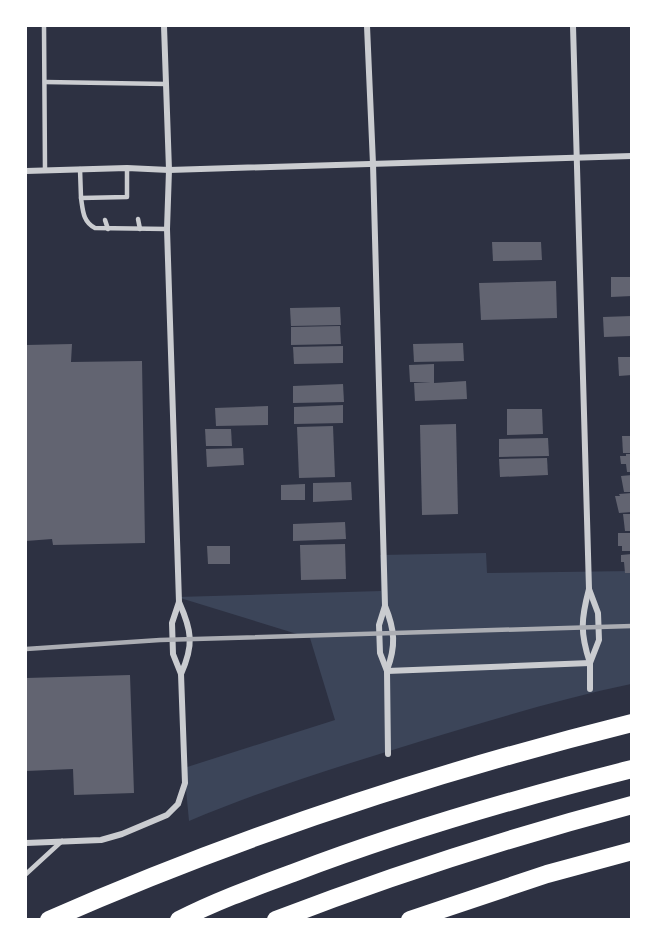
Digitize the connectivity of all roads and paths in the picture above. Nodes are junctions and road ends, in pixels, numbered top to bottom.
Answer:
1 (44, 26) edge
2 (164, 26) edge
3 (367, 26) edge
4 (573, 26) edge
5 (45, 82) junction
6 (166, 84) junction
7 (632, 156) edge
8 (577, 158) junction
9 (373, 164) junction
10 (127, 168) junction
11 (80, 169) junction
12 (45, 170) junction
13 (169, 170) junction
14 (26, 171) edge
15 (81, 198) junction
16 (138, 219) dead end
17 (105, 220) dead end
18 (119, 220) dead end
19 (108, 229) junction
20 (122, 229) junction
21 (140, 229) junction
22 (167, 229) junction
23 (588, 589) junction
24 (179, 602) junction
25 (385, 606) junction
26 (590, 663) junction
27 (387, 671) junction
28 (182, 674) junction
29 (590, 689) dead end
30 (632, 723) edge
31 (388, 753) dead end
32 (632, 769) edge
33 (632, 805) edge
34 (62, 841) junction
35 (26, 843) edge
36 (632, 851) edge
37 (26, 874) edge
38 (49, 920) edge
39 (179, 920) edge
40 (276, 920) edge
41 (410, 920) edge

1 - 5 lane
2 - 6 street
3 - 9 street
4 - 8 street
5 - 6 lane
5 - 12 lane
6 - 13 street
7 - 8 street
8 - 9 street
8 - 23 street
9 - 13 street
9 - 25 street
10 - 11 street
10 - 13 street
10 - 15 lane
11 - 12 street
11 - 15 lane
12 - 14 street
13 - 22 street
15 - 19 lane
16 - 21 lane
17 - 19 lane
18 - 20 lane
19 - 20 lane
20 - 21 lane
21 - 22 lane
22 - 24 street
23 - 26 street
23 - 26 street
24 - 28 street
24 - 28 street
25 - 27 street
25 - 27 street
26 - 27 street
26 - 29 street
27 - 31 street
28 - 34 street
30 - 38 highway
32 - 39 highway
33 - 40 highway
34 - 35 street
34 - 37 lane
36 - 41 highway

